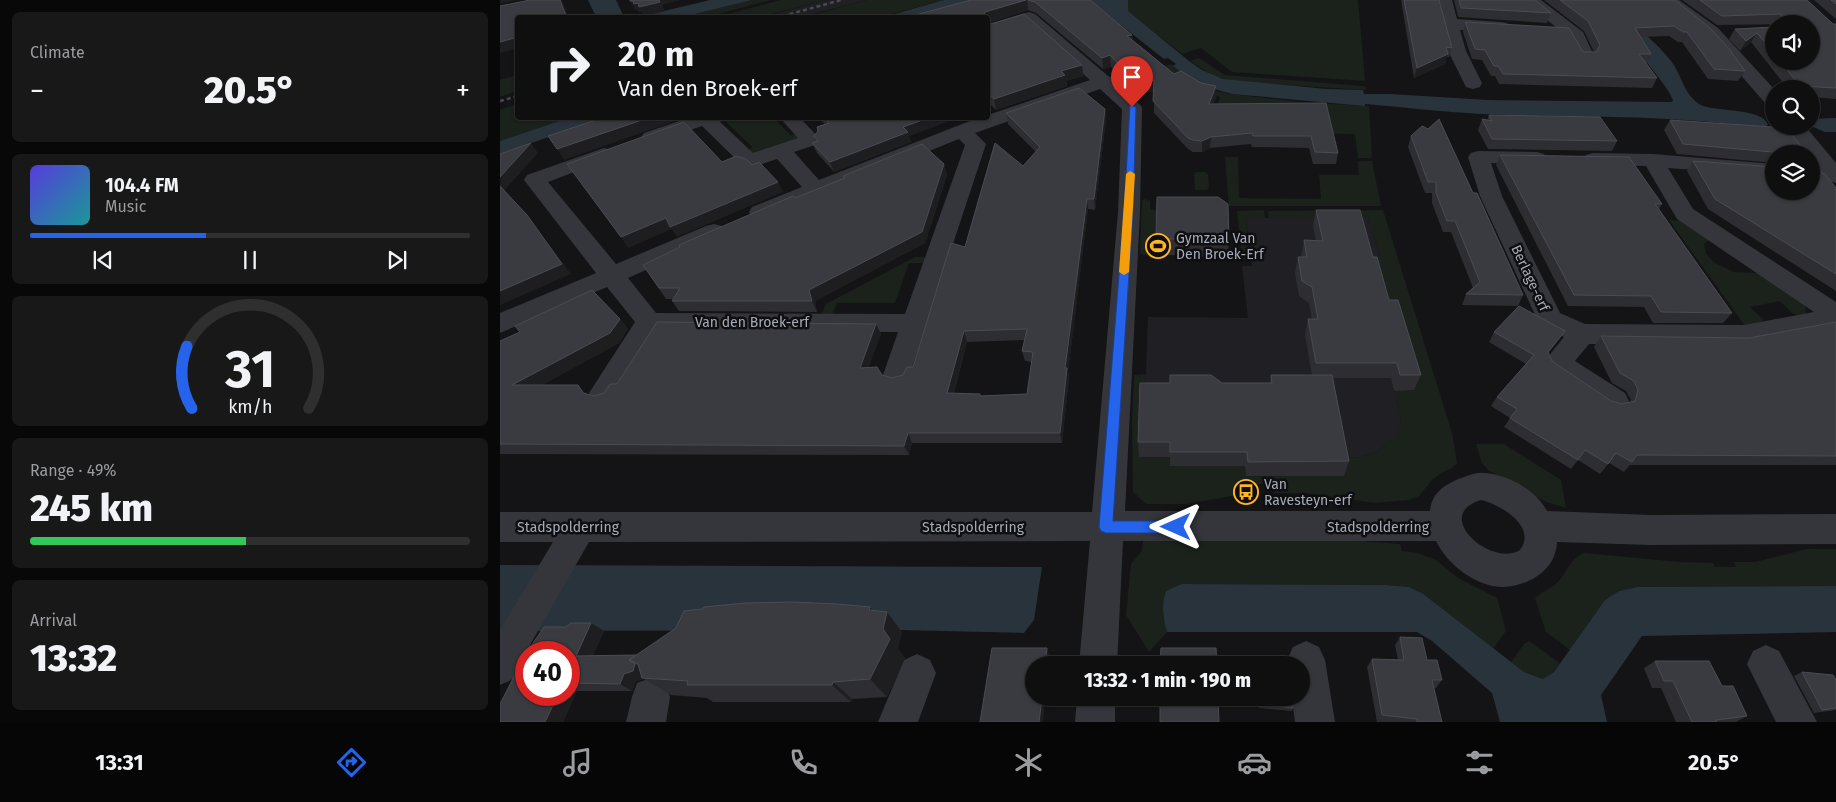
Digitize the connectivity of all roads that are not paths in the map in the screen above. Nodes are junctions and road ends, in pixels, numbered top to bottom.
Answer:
1 (1444, 0) edge
2 (1531, 0) edge
3 (1669, 0) edge
4 (1450, 24) junction
5 (990, 28) edge
6 (1520, 28) edge
7 (1540, 29) edge
8 (1569, 31) junction
9 (1730, 31) dead end
10 (1712, 32) junction
11 (1585, 56) edge
12 (1105, 81) junction
13 (1473, 83) dead end
14 (1765, 91) edge
15 (990, 118) edge
16 (700, 120) edge
17 (707, 120) edge
18 (792, 120) edge
19 (985, 120) edge
20 (973, 124) edge
21 (1802, 135) edge
22 (781, 150) junction
23 (1653, 160) junction
24 (1765, 169) edge
25 (1820, 173) edge
26 (1835, 175) edge
27 (815, 188) junction
28 (612, 274) junction
29 (1836, 316) edge
30 (649, 322) junction
31 (915, 323) junction
32 (500, 324) edge
33 (1582, 334) junction
34 (897, 375) edge
35 (602, 393) edge
36 (1615, 401) edge
37 (500, 526) edge
38 (1445, 526) junction
39 (1538, 526) junction
40 (1106, 527) junction
41 (1836, 529) edge
42 (572, 541) junction
43 (507, 654) edge
44 (1099, 656) edge
45 (1766, 664) dead end
46 (917, 673) dead end
47 (1310, 688) edge
48 (1096, 706) edge
49 (898, 722) edge
50 (1095, 722) edge
51 (1315, 722) edge
52 (1797, 722) edge

1 - 4 street
2 - 8 street
3 - 10 street
4 - 6 street
4 - 13 street
5 - 12 street
7 - 8 street
8 - 11 street
9 - 10 street
10 - 14 street
12 - 15 street
12 - 40 street
16 - 28 street
17 - 22 street
18 - 22 street
19 - 20 street
20 - 27 street
20 - 31 street
21 - 26 street
22 - 27 street
23 - 24 street, Berlage-erf
23 - 29 street, Berlage-erf
23 - 33 street, Berlage-erf
25 - 26 street
27 - 28 street
28 - 30 street
28 - 32 street
29 - 33 street, Berlage-erf
30 - 31 street, Van den Broek-erf
30 - 35 street
31 - 34 street
33 - 36 street
37 - 42 street, Stadspolderring
38 - 39 street
38 - 39 street
38 - 40 street, Stadspolderring
39 - 41 street
40 - 42 street, Stadspolderring
40 - 44 street
42 - 43 street
45 - 52 street
46 - 49 street
47 - 51 street
48 - 50 street

